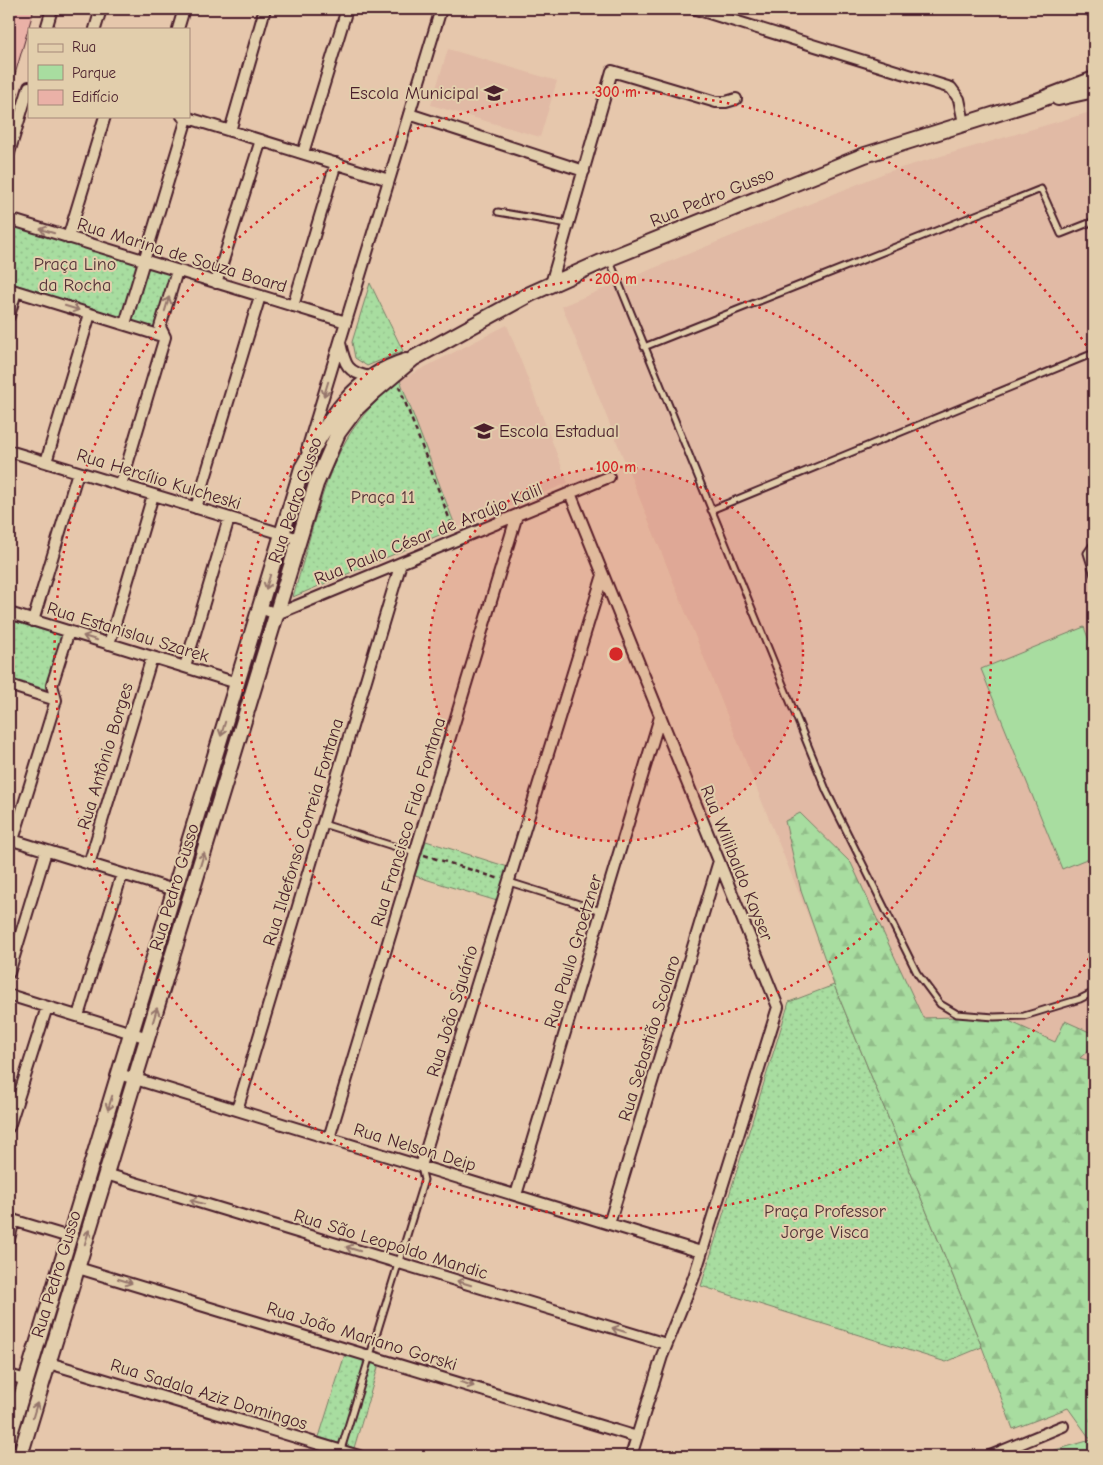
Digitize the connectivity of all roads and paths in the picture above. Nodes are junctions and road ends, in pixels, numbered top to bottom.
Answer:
1 (52, 9) edge
2 (100, 9) edge
3 (184, 9) edge
4 (265, 9) edge
5 (347, 9) edge
6 (441, 9) edge
7 (696, 9) edge
8 (1088, 9) edge
9 (1094, 11) edge
10 (46, 28) edge
11 (94, 28) edge
12 (178, 28) edge
13 (1094, 79) edge
14 (28, 90) edge
15 (1094, 90) edge
16 (736, 98) dead end
17 (1037, 101) junction
18 (409, 114) junction
19 (104, 118) edge
20 (184, 118) edge
21 (187, 118) edge
22 (964, 123) junction
23 (230, 131) junction
24 (261, 140) junction
25 (9, 153) edge
26 (303, 153) junction
27 (336, 163) junction
28 (584, 170) junction
29 (389, 180) junction
30 (498, 212) dead end
31 (9, 219) edge
32 (1094, 221) edge
33 (568, 224) junction
34 (68, 238) junction
35 (608, 259) junction
36 (144, 261) junction
37 (178, 271) junction
38 (216, 283) junction
39 (551, 284) junction
40 (13, 290) edge
41 (260, 296) junction
42 (294, 306) junction
43 (90, 314) junction
44 (9, 316) edge
45 (346, 322) junction
46 (124, 324) junction
47 (165, 336) junction
48 (340, 342) junction
49 (644, 347) junction
50 (1094, 353) edge
51 (414, 358) junction
52 (395, 374) junction
53 (371, 377) junction
54 (9, 451) edge
55 (46, 462) junction
56 (302, 468) junction
57 (78, 472) junction
58 (609, 477) dead end
59 (121, 485) junction
60 (570, 493) junction
61 (153, 495) junction
62 (196, 508) junction
63 (712, 510) junction
64 (517, 515) junction
65 (229, 518) junction
66 (282, 534) junction
67 (299, 539) junction
68 (457, 540) junction
69 (1094, 543) edge
70 (401, 563) junction
71 (603, 575) junction
72 (1094, 575) edge
73 (260, 608) junction
74 (9, 613) edge
75 (277, 614) junction
76 (33, 621) junction
77 (69, 631) junction
78 (109, 644) junction
79 (152, 657) junction
80 (185, 667) junction
81 (237, 683) junction
82 (9, 685) edge
83 (56, 700) junction
84 (660, 717) junction
85 (323, 824) junction
86 (11, 840) edge
87 (46, 851) junction
88 (415, 853) junction
89 (719, 861) junction
90 (89, 864) junction
91 (122, 874) junction
92 (509, 882) junction
93 (174, 890) junction
94 (602, 911) junction
95 (9, 973) edge
96 (1094, 992) edge
97 (9, 995) edge
98 (47, 1006) junction
99 (78, 1016) junction
100 (131, 1032) junction
101 (148, 1038) junction
102 (118, 1074) junction
103 (135, 1079) junction
104 (237, 1110) junction
105 (9, 1127) edge
106 (329, 1138) junction
107 (421, 1166) junction
108 (106, 1174) junction
109 (516, 1195) junction
110 (12, 1220) edge
111 (609, 1224) junction
112 (69, 1237) junction
113 (9, 1239) edge
114 (702, 1252) junction
115 (399, 1264) junction
116 (78, 1268) junction
117 (666, 1344) junction
118 (370, 1354) junction
119 (49, 1363) junction
120 (9, 1375) edge
121 (26, 1380) junction
122 (1063, 1426) dead end
123 (9, 1437) edge
124 (637, 1437) junction
125 (340, 1454) edge
126 (22, 1456) edge
127 (359, 1456) edge
128 (631, 1456) edge
129 (991, 1456) edge

1 - 10 street
2 - 11 street
3 - 12 street
4 - 23 street
5 - 26 street
6 - 18 street
7 - 22 street
8 - 9 street
13 - 17 main road, Rua Pedro Gusso
14 - 25 street
15 - 17 main road, Rua Pedro Gusso
16 - 28 street
17 - 22 main road, Rua Pedro Gusso
18 - 28 street
18 - 29 street
19 - 34 street
20 - 36 street
21 - 23 street
22 - 35 main road, Rua Pedro Gusso
23 - 24 street
24 - 26 street
24 - 38 street
26 - 27 street
27 - 29 street
27 - 42 street
28 - 33 street
29 - 45 street
30 - 33 lane
34 -> 31 street, Rua Marina de Souza Board
32 - 49 lane
33 - 39 street
34 - 36 street, Rua Marina de Souza Board
35 - 39 main road, Rua Pedro Gusso
35 - 49 lane
36 - 37 street, Rua Marina de Souza Board
36 - 46 street
37 - 38 street, Rua Marina de Souza Board
47 -> 37 street
38 - 41 street, Rua Marina de Souza Board
39 - 51 main road, Rua Pedro Gusso
40 -> 43 street
40 - 44 street
41 - 42 street, Rua Marina de Souza Board
41 - 62 street
42 - 45 street, Rua Marina de Souza Board
43 - 46 street
43 - 55 street
45 - 48 street
46 - 47 street
47 - 59 street
48 - 53 street
48 -> 56 street
49 - 63 lane
50 - 63 lane
51 - 52 main road, Rua Pedro Gusso
51 - 53 main road, Rua Pedro Gusso
52 - 67 main road, Rua Pedro Gusso
52 - 68 path
53 - 56 main road, Rua Pedro Gusso
54 - 55 street, Rua Hercílio Kulcheski
55 - 57 street, Rua Hercílio Kulcheski
56 - 66 main road, Rua Pedro Gusso
57 - 59 street, Rua Hercílio Kulcheski
57 - 76 street
58 - 60 street, Rua Paulo César de Araújo Kalil
59 - 61 street, Rua Hercílio Kulcheski
60 - 64 street, Rua Paulo César de Araújo Kalil
60 - 71 street, Rua Willibaldo Kayser
61 - 62 street, Rua Hercílio Kulcheski
61 - 78 street
62 - 65 street, Rua Hercílio Kulcheski
63 - 96 lane
64 - 68 street, Rua Paulo César de Araújo Kalil
64 - 88 street, Rua Francisco Fido Fontana
65 - 66 street, Rua Hercílio Kulcheski
65 - 80 street
66 - 67 street, Rua Hercílio Kulcheski
66 -> 73 main road, Rua Pedro Gusso
67 - 75 main road, Rua Pedro Gusso
68 - 70 street, Rua Paulo César de Araújo Kalil
69 - 72 lane
70 - 75 street, Rua Paulo César de Araújo Kalil
70 - 85 street, Rua Ildefonso Correia Fontana
71 - 84 street, Rua Willibaldo Kayser
71 - 92 street, Rua João Sguário
73 - 75 street
73 - 81 main road, Rua Pedro Gusso
74 - 76 street, Rua Estanislau Szarek
101 -> 75 main road, Rua Pedro Gusso
76 - 77 street, Rua Estanislau Szarek
78 -> 77 street, Rua Estanislau Szarek
77 - 83 street
78 - 79 street, Rua Estanislau Szarek
79 - 80 street, Rua Estanislau Szarek
79 - 90 street, Rua Antônio Borges
80 - 81 street, Rua Estanislau Szarek
81 -> 93 main road, Rua Pedro Gusso
82 - 83 street
83 - 86 street
84 - 89 street, Rua Willibaldo Kayser
84 - 94 street, Rua Paulo Groetzner
85 - 88 lane
85 - 104 street, Rua Ildefonso Correia Fontana
86 - 87 street
87 - 90 street
87 - 95 street
88 - 92 path
88 - 106 street, Rua Francisco Fido Fontana
89 - 111 street, Rua Sebastião Scolaro
89 - 114 street, Rua Willibaldo Kayser
90 - 91 street
91 - 93 street
91 - 99 street
92 - 94 lane
92 - 107 street, Rua João Sguário
93 - 100 main road, Rua Pedro Gusso
94 - 109 street, Rua Paulo Groetzner
97 - 98 street
98 - 99 street
98 - 105 street
99 - 100 street
100 - 101 street
100 - 102 main road, Rua Pedro Gusso
101 - 103 main road, Rua Pedro Gusso
102 - 103 street, Rua Nelson Deip
102 -> 112 main road, Rua Pedro Gusso
103 - 104 street, Rua Nelson Deip
103 - 108 main road, Rua Pedro Gusso
104 - 106 street, Rua Nelson Deip
106 - 107 street, Rua Nelson Deip
107 - 109 street, Rua Nelson Deip
107 - 115 lane, Rua João Sguário
115 -> 108 street, Rua São Leopoldo Mandic
116 -> 108 main road, Rua Pedro Gusso
109 - 111 street, Rua Nelson Deip
110 - 112 street
110 - 113 street
111 - 114 street, Rua Nelson Deip
112 - 121 main road, Rua Pedro Gusso
114 - 117 street, Rua Willibaldo Kayser
117 -> 115 street, Rua São Leopoldo Mandic
115 - 118 lane, Rua João Sguário
116 -> 118 street, Rua João Mariano Gorski
116 - 119 main road, Rua Pedro Gusso
117 - 124 street, Rua Willibaldo Kayser
118 -> 124 street, Rua João Mariano Gorski
118 - 125 lane, Rua João Sguário
119 - 125 street, Rua Sadala Aziz Domingos
126 -> 119 main road, Rua Pedro Gusso
120 - 121 street
121 - 123 main road, Rua Pedro Gusso
122 - 129 street
124 - 128 street, Rua Willibaldo Kayser
125 - 127 street, Rua Sadala Aziz Domingos

